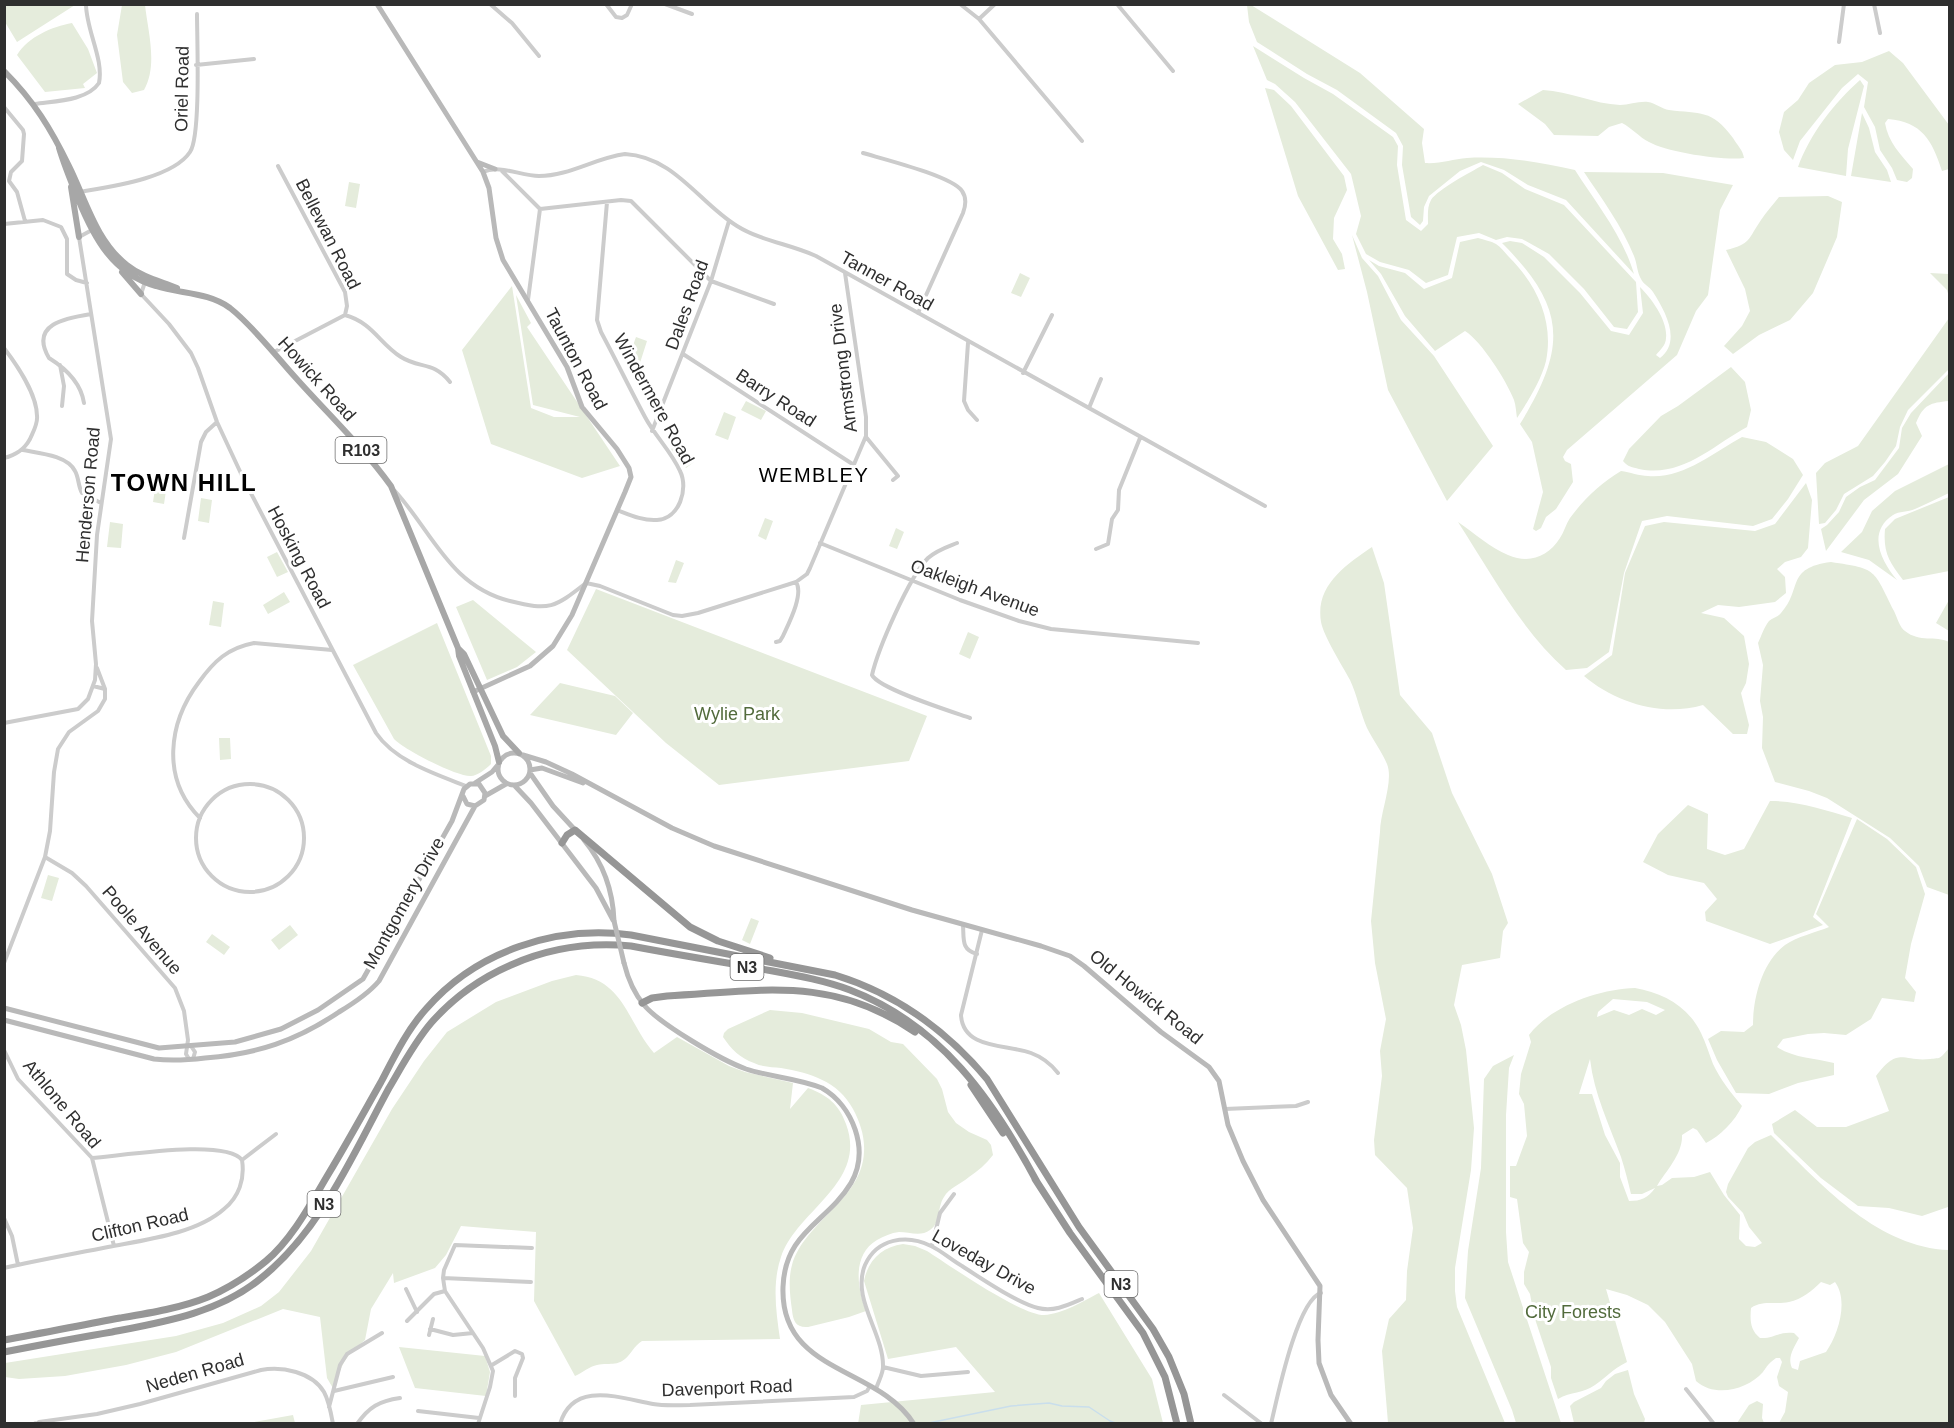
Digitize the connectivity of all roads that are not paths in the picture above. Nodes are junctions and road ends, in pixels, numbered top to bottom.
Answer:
1 (86, 4) edge
2 (377, 4) edge
3 (490, 4) edge
4 (606, 4) edge
5 (632, 4) edge
6 (665, 4) edge
7 (960, 4) edge
8 (995, 4) edge
9 (1117, 4) edge
10 (1844, 4) edge
11 (1874, 4) edge
12 (197, 14) dead end
13 (692, 14) dead end
14 (979, 19) junction
15 (1880, 33) dead end
16 (1839, 42) dead end
17 (539, 56) dead end
18 (254, 59) dead end
19 (196, 65) junction
20 (4, 71) edge
21 (1173, 71) dead end
22 (35, 104) junction
23 (4, 107) edge
24 (1082, 141) dead end
25 (59, 148) junction
26 (864, 153) dead end
27 (477, 162) junction
28 (278, 166) dead end
29 (495, 169) junction
30 (502, 170) junction
31 (483, 172) junction
32 (70, 179) junction
33 (78, 192) junction
34 (607, 202) junction
35 (540, 209) junction
36 (25, 221) junction
37 (729, 221) junction
38 (4, 224) edge
39 (94, 229) junction
40 (79, 237) junction
41 (112, 254) junction
42 (116, 264) junction
43 (845, 272) junction
44 (145, 280) junction
45 (711, 281) junction
46 (87, 283) junction
47 (141, 294) junction
48 (528, 302) junction
49 (774, 304) dead end
50 (91, 314) junction
51 (918, 314) junction
52 (345, 315) junction
53 (1052, 315) dead end
54 (968, 343) junction
55 (4, 348) edge
56 (273, 353) junction
57 (684, 354) junction
58 (60, 364) junction
59 (1023, 373) junction
60 (1101, 379) dead end
61 (450, 382) dead end
62 (84, 403) dead end
63 (62, 406) dead end
64 (1089, 408) junction
65 (977, 420) dead end
66 (217, 422) junction
67 (652, 430) junction
68 (866, 436) junction
69 (1140, 438) junction
70 (23, 450) junction
71 (4, 458) edge
72 (855, 465) junction
73 (893, 480) dead end
74 (391, 486) junction
75 (101, 503) junction
76 (1265, 506) dead end
77 (617, 510) junction
78 (418, 520) junction
79 (406, 523) junction
80 (184, 538) dead end
81 (820, 543) junction
82 (957, 543) dead end
83 (1096, 549) dead end
84 (912, 580) junction
85 (796, 582) junction
86 (586, 583) junction
87 (580, 596) junction
88 (567, 598) junction
89 (776, 642) dead end
90 (1198, 643) dead end
91 (333, 650) junction
92 (96, 664) junction
93 (93, 686) junction
94 (105, 689) junction
95 (477, 691) junction
96 (970, 718) dead end
97 (4, 723) edge
98 (521, 754) junction
99 (498, 764) junction
100 (530, 772) junction
101 (454, 782) junction
102 (475, 783) junction
103 (506, 784) junction
104 (590, 785) junction
105 (466, 786) junction
106 (515, 786) junction
107 (463, 795) junction
108 (485, 796) junction
109 (475, 806) junction
110 (200, 818) junction
111 (575, 830) junction
112 (562, 843) junction
113 (439, 844) junction
114 (451, 850) junction
115 (45, 857) junction
116 (614, 921) junction
117 (963, 925) junction
118 (982, 930) junction
119 (977, 954) junction
120 (4, 963) edge
121 (817, 971) junction
122 (642, 1003) junction
123 (4, 1008) edge
124 (318, 1010) junction
125 (310, 1014) junction
126 (4, 1020) edge
127 (327, 1021) junction
128 (318, 1026) junction
129 (78, 1028) junction
130 (86, 1030) junction
131 (75, 1038) junction
132 (83, 1040) junction
133 (189, 1044) junction
134 (4, 1050) edge
135 (191, 1059) junction
136 (1058, 1073) dead end
137 (1308, 1102) dead end
138 (1226, 1109) junction
139 (276, 1134) dead end
140 (92, 1158) junction
141 (242, 1160) junction
142 (1023, 1160) junction
143 (954, 1194) dead end
144 (4, 1218) edge
145 (114, 1246) junction
146 (932, 1246) junction
147 (532, 1248) dead end
148 (18, 1265) junction
149 (4, 1268) edge
150 (443, 1278) junction
151 (531, 1282) dead end
152 (406, 1289) dead end
153 (445, 1291) junction
154 (1321, 1293) junction
155 (1082, 1299) dead end
156 (417, 1312) junction
157 (434, 1319) dead end
158 (407, 1321) dead end
159 (382, 1333) dead end
160 (473, 1333) junction
161 (4, 1340) edge
162 (4, 1352) edge
163 (492, 1365) junction
164 (883, 1367) junction
165 (968, 1372) dead end
166 (393, 1377) dead end
167 (873, 1387) junction
168 (1686, 1389) dead end
169 (334, 1390) junction
170 (1224, 1395) dead end
171 (515, 1396) dead end
172 (400, 1398) dead end
173 (329, 1408) junction
174 (418, 1411) dead end
175 (479, 1421) edge
176 (38, 1423) edge
177 (914, 1423) edge
178 (333, 1424) edge
179 (357, 1424) edge
180 (560, 1424) edge
181 (1177, 1424) edge
182 (1191, 1424) edge
183 (1262, 1424) edge
184 (1271, 1424) edge
185 (1351, 1424) edge
186 (1714, 1424) edge

1 - 22 street
2 - 27 street, Taunton Road
3 - 17 street
4 - 5 street
6 - 13 street
7 - 14 street
8 - 14 street
9 - 21 street
10 - 16 street
11 - 15 street
12 - 19 street, Oriel Road
14 - 24 street
18 - 19 street
19 - 33 street, Oriel Road
20 - 22 main road, Howick Road / R103
22 - 25 main road, Howick Road / R103
23 - 36 street
25 - 32 main road, Howick Road / R103
25 - 33 main road, Howick Road / R103
26 - 51 street
27 - 29 street
27 - 31 street, Taunton Road
28 - 52 street, Bellewan Road
29 - 30 street, Tanner Road
29 - 31 street, Tanner Road
30 - 35 street
30 - 37 street, Tanner Road
31 - 48 street, Taunton Road
32 - 33 main road, Howick Road / R103
32 - 40 main road
33 - 39 main road, Howick Road / R103
34 - 35 street
34 - 45 street
34 - 67 street, Windermere Road
35 - 48 street
36 - 38 street
36 - 46 street
37 - 43 street, Tanner Road
37 - 45 street, Dales Road
39 - 40 street
39 - 41 main road, Howick Road / R103
40 - 46 street, Henderson Road
41 - 42 main road, Howick Road / R103
41 - 44 main road, Howick Road / R103
42 - 44 main road, Howick Road / R103
42 - 47 main road
43 - 51 street, Tanner Road
43 - 68 street, Armstrong Drive
44 - 47 street
44 - 56 main road, Howick Road / R103
45 - 49 street
45 - 57 street, Dales Road
46 - 50 street, Henderson Road
47 - 66 street, Hosking Road
48 - 77 street, Taunton Road
50 - 58 street
50 - 75 street, Henderson Road
51 - 54 street, Tanner Road
52 - 56 street, Bellewan Road
52 - 61 street, Bellewan Road
53 - 59 street
54 - 59 street, Tanner Road
54 - 65 street
55 - 70 street
56 - 74 main road, Howick Road / R103
57 - 67 street, Dales Road
57 - 72 street, Barry Road
58 - 62 street
58 - 63 street
59 - 64 street, Tanner Road
60 - 64 street
64 - 69 street, Tanner Road
66 - 80 street
66 - 91 street, Hosking Road
67 - 77 street, Windermere Road
68 - 72 street, Armstrong Drive
68 - 73 street
69 - 76 street, Tanner Road
69 - 83 street
70 - 71 street
70 - 75 street
72 - 81 street, Armstrong Drive
74 - 78 street
74 - 79 main road, Howick Road / R103
75 - 92 street, Henderson Road
77 - 86 street, Taunton Road
78 - 79 street
78 - 88 street
79 - 95 main road, Howick Road / R103
81 - 84 street, Oakleigh Avenue
81 - 85 street, Armstrong Drive
82 - 84 street
84 - 90 street, Oakleigh Avenue
84 - 96 street
85 - 86 street
85 - 89 street
86 - 87 street, Taunton Road
86 - 88 street
87 - 88 street
87 - 95 street, Taunton Road
91 - 101 street, Hosking Road
91 - 110 street
92 - 93 street, Henderson Road
92 - 94 street, Henderson Road
93 - 94 street
93 - 97 street
94 - 115 street
95 - 98 main road, Howick Road / R103
95 - 99 main road, Howick Road / R103
98 - 99 street
98 - 100 street, R103
98 - 104 street, Old Howick Road
99 - 102 street
99 - 103 street, R103
100 - 104 street, Old Howick Road
100 - 106 street
100 - 111 street
101 - 105 street, Hosking Road
101 - 107 street, Hosking Road
102 - 105 street
102 - 108 street
103 - 106 street
103 - 108 street
104 - 117 street, Old Howick Road
105 - 107 street
106 - 112 street
107 - 109 street
107 - 113 street, Montgomery Drive
108 - 109 street
109 - 114 street, Montgomery Drive
110 - 110 street
111 - 112 highway
111 - 116 street
111 - 121 highway
112 - 116 street
113 - 114 street
113 - 124 street, Montgomery Drive
114 - 127 street, Montgomery Drive
115 - 120 street
115 - 133 street, Poole Avenue
116 - 122 street, bridge
117 - 118 street, Old Howick Road
117 - 119 street
118 - 119 street
118 - 138 street, Old Howick Road
119 - 136 street
121 - 161 highway, N3
121 - 182 highway, N3
122 - 142 highway
122 - 167 street
123 - 129 street, Montgomery Drive
124 - 125 street, Montgomery Drive
124 - 127 street
125 - 128 street
125 - 133 street, Montgomery Drive
126 - 131 street, Montgomery Drive
127 - 128 street, Montgomery Drive
128 - 135 street, Montgomery Drive
129 - 130 street, Montgomery Drive
129 - 131 street
130 - 132 street
130 - 133 street, Montgomery Drive
131 - 132 street, Montgomery Drive
132 - 135 street, Montgomery Drive
133 - 135 street, Poole Avenue
133 - 135 street, Poole Avenue
134 - 140 street, Athlone Road
137 - 138 street
138 - 154 street, Old Howick Road
139 - 141 street
140 - 141 street
140 - 145 street, Athlone Road
141 - 145 street, Clifton Road
142 - 162 highway, N3
142 - 181 highway, N3
143 - 146 street
144 - 148 street
145 - 148 street, Clifton Road
146 - 155 street, Loveday Drive
146 - 164 street, Loveday Drive
147 - 150 street
148 - 149 street, Clifton Road
150 - 151 street
150 - 153 street
152 - 156 street
153 - 156 street
153 - 160 street
154 - 184 street
154 - 185 street
156 - 158 street
157 - 160 street
159 - 169 street
160 - 163 street
163 - 171 street
163 - 175 street
164 - 165 street
164 - 167 street, Loveday Drive
166 - 169 street
167 - 177 street
167 - 180 street, Davenport Road
168 - 186 street
169 - 173 street
170 - 183 street
172 - 179 street
173 - 176 street, Neden Road
173 - 178 street, Neden Road
174 - 175 street

